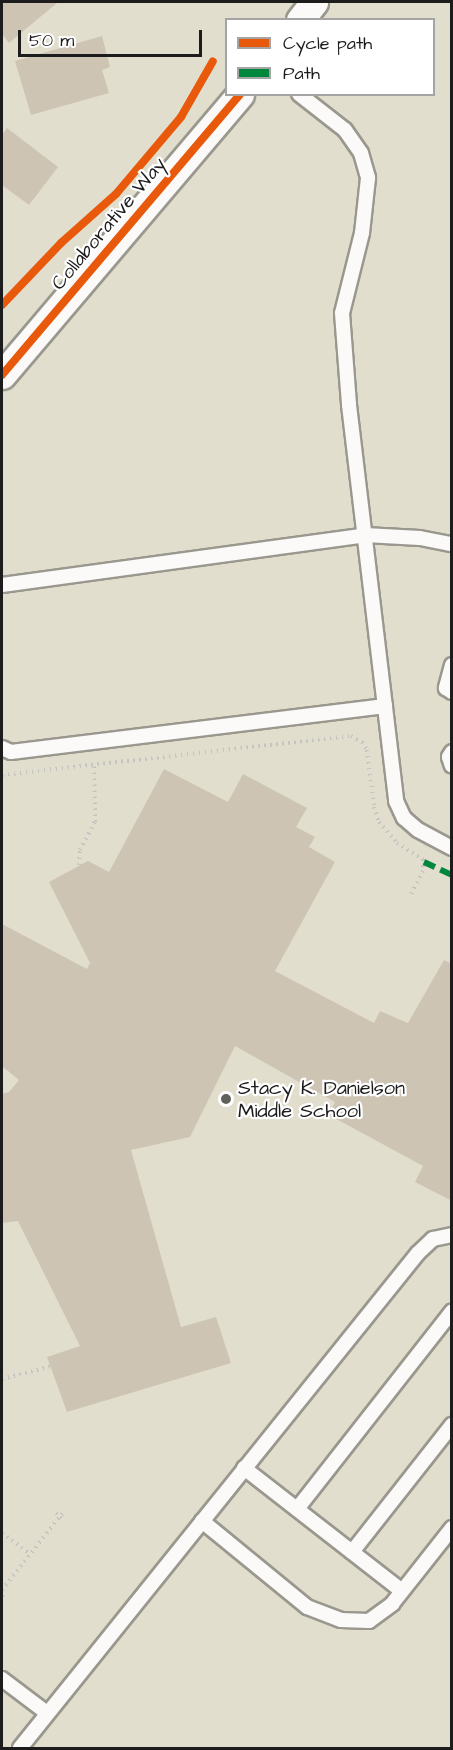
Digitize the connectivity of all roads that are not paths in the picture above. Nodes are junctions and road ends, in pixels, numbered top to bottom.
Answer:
1 (314, 2) edge
2 (302, 18) edge
3 (238, 96) edge
4 (302, 96) edge
5 (2, 375) edge
6 (365, 535) junction
7 (452, 544) edge
8 (2, 585) edge
9 (452, 665) edge
10 (452, 692) edge
11 (385, 706) junction
12 (2, 748) edge
13 (452, 752) edge
14 (452, 766) edge
15 (452, 848) edge
16 (452, 1235) edge
17 (452, 1311) edge
18 (452, 1425) edge
19 (244, 1468) junction
20 (297, 1509) junction
21 (202, 1521) junction
22 (452, 1528) edge
23 (352, 1552) junction
24 (402, 1591) junction
25 (2, 1679) edge
26 (47, 1713) junction
27 (20, 1749) edge

1 - 2 street
3 - 5 street, Collaborative Way
4 - 6 lane
6 - 7 lane
6 - 8 lane
6 - 11 lane
9 - 10 lane
11 - 12 lane
11 - 15 lane
13 - 14 lane
16 - 19 lane
17 - 20 lane
18 - 23 lane
19 - 20 lane
19 - 21 lane
20 - 23 lane
21 - 24 lane
21 - 26 lane
22 - 24 lane
23 - 24 lane
25 - 26 lane
26 - 27 lane

